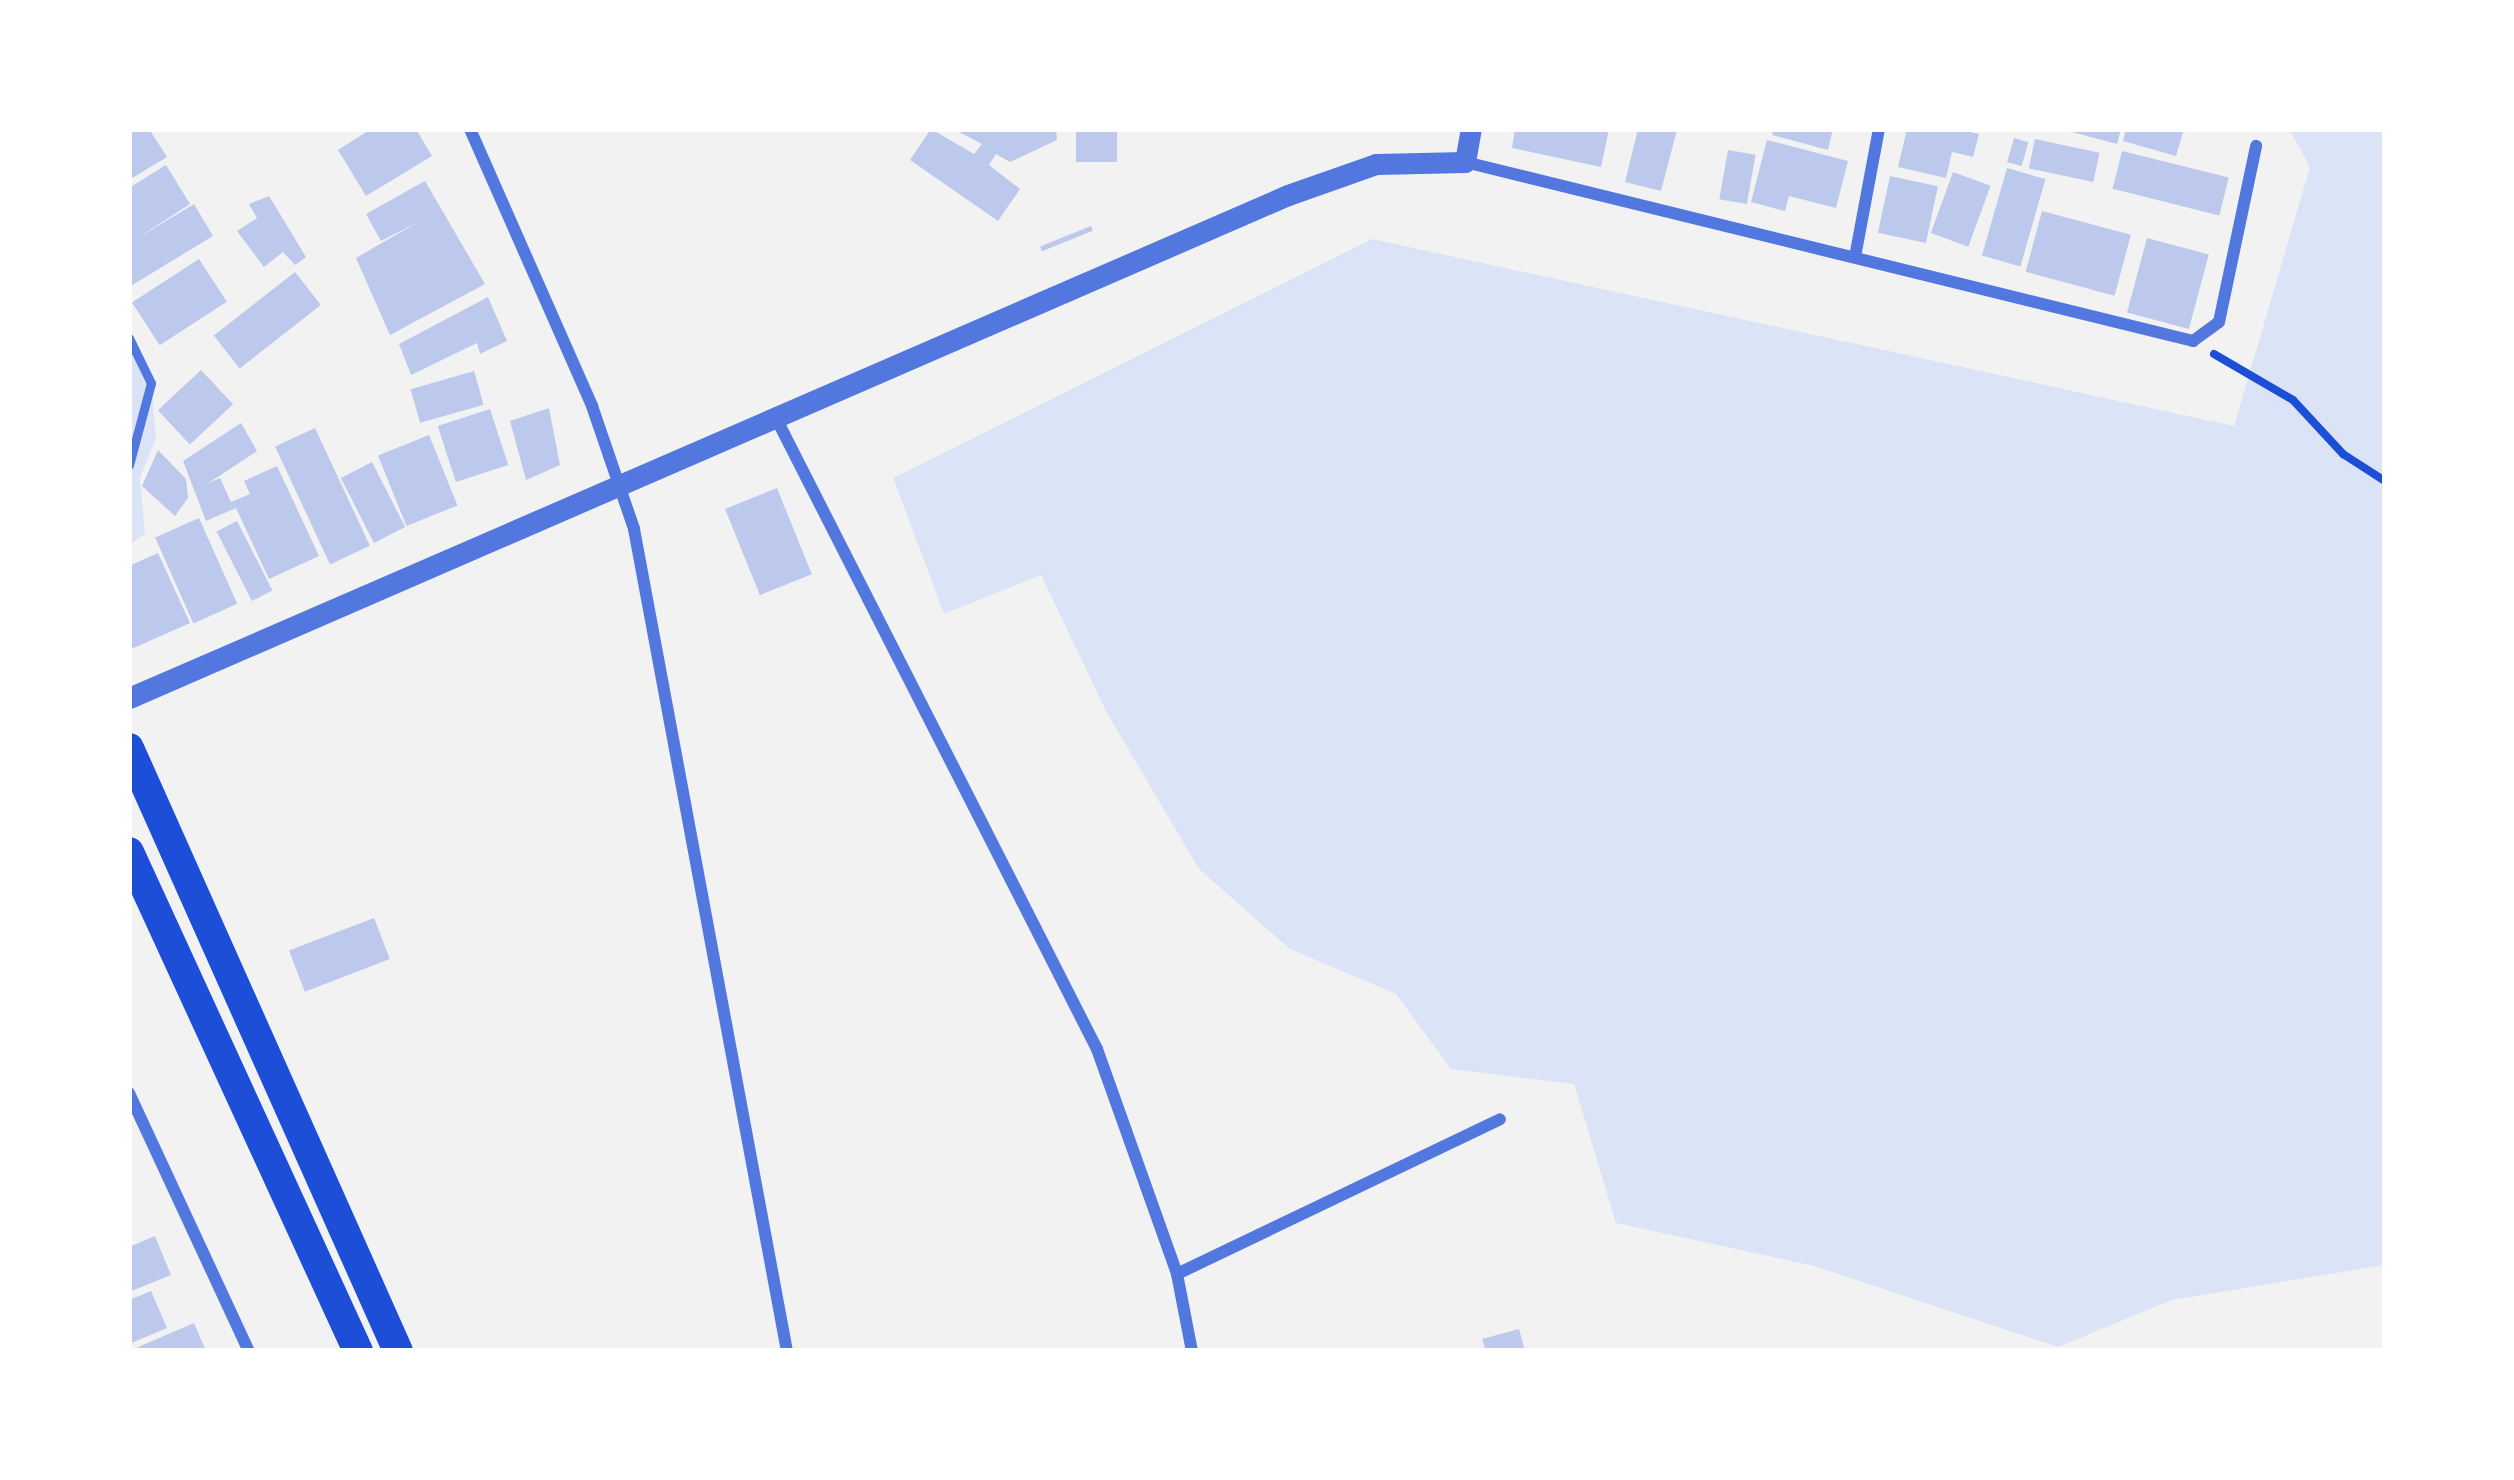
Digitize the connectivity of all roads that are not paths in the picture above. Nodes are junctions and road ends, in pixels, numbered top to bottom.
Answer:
1 (470, 129) edge
2 (1471, 129) edge
3 (1879, 129) edge
4 (2256, 146) dead end
5 (1465, 162) junction
6 (1856, 257) junction
7 (129, 338) edge
8 (776, 418) junction
9 (129, 465) edge
10 (618, 484) junction
11 (129, 698) edge
12 (129, 748) edge
13 (129, 852) edge
14 (129, 1093) edge
15 (1500, 1119) dead end
16 (1177, 1274) junction
17 (249, 1351) edge
18 (358, 1351) edge
19 (398, 1351) edge
20 (787, 1351) edge
21 (1192, 1351) edge

1 - 10 street
2 - 5 street
3 - 6 street
4 - 6 street
5 - 6 street
5 - 8 street
7 - 9 lane
8 - 10 street
8 - 16 street
10 - 11 street
10 - 20 street
12 - 19 main road
13 - 18 main road
14 - 17 street
15 - 16 street
16 - 21 street

